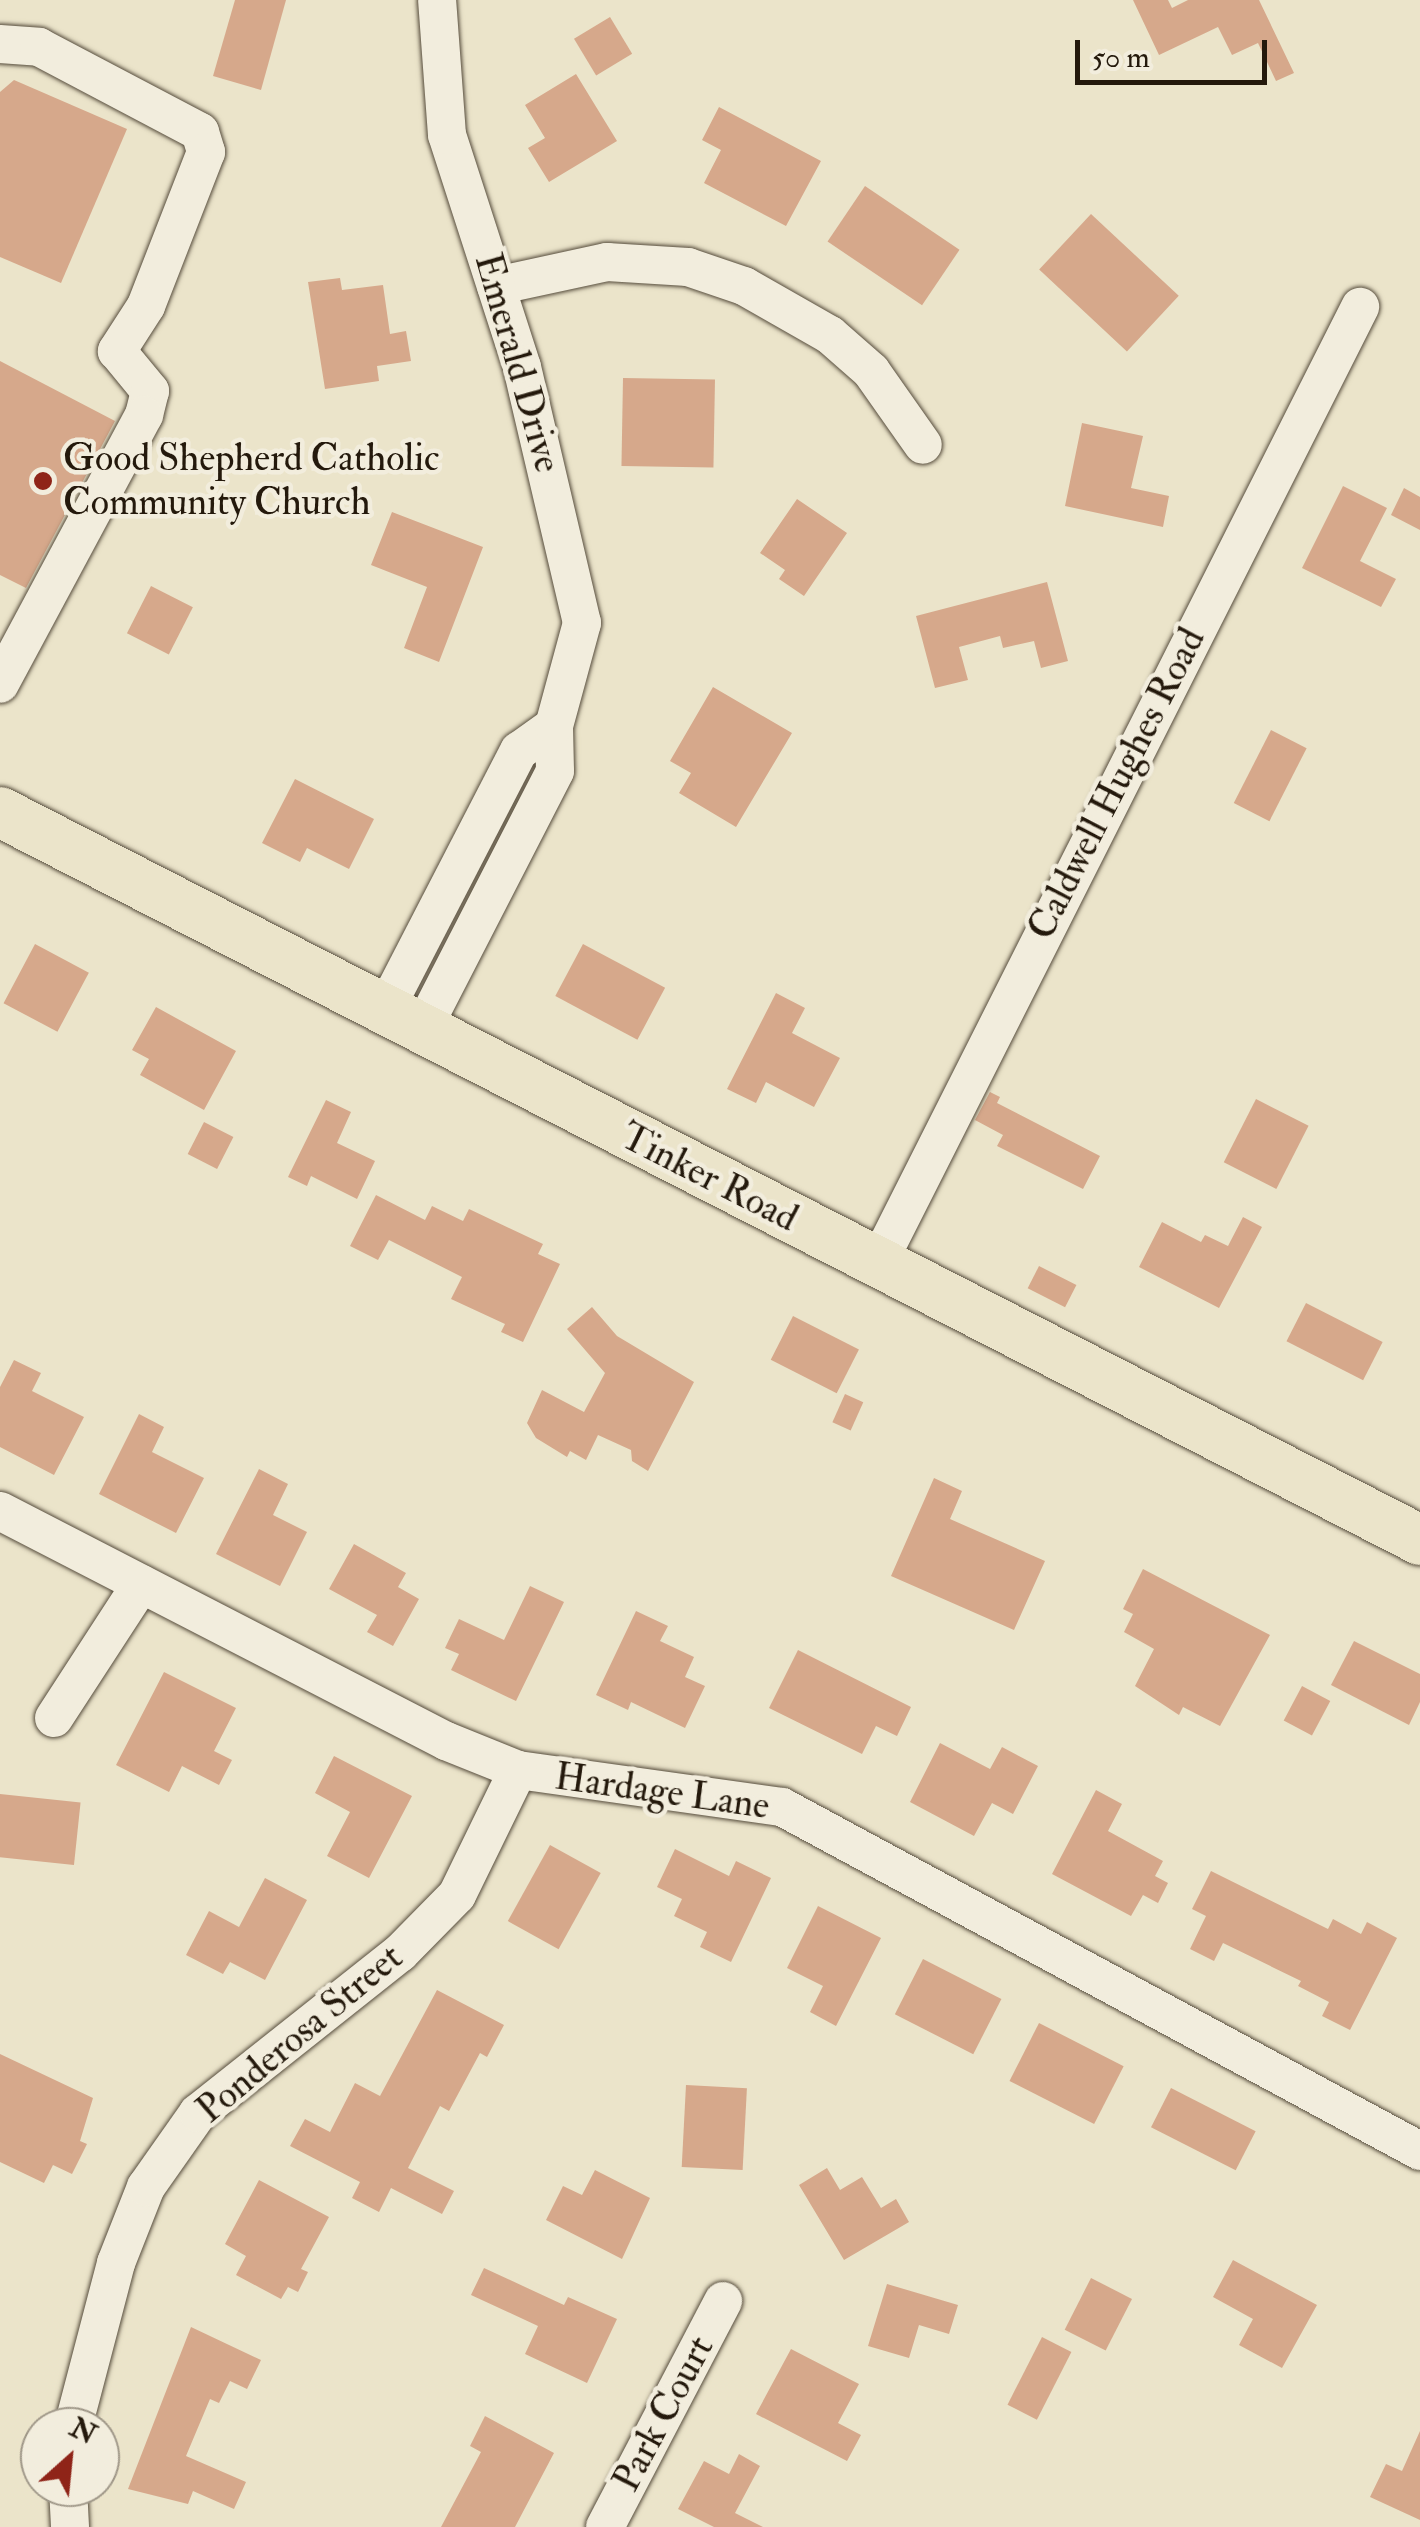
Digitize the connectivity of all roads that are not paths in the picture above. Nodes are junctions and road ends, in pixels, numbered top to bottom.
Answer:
1 (438, 0) edge
2 (0, 44) edge
3 (496, 286) junction
4 (1360, 307) dead end
5 (923, 444) dead end
6 (0, 684) edge
7 (0, 812) edge
8 (402, 1022) junction
9 (878, 1263) junction
10 (0, 1512) edge
11 (1420, 1540) edge
12 (141, 1584) junction
13 (54, 1718) dead end
14 (518, 1770) junction
15 (1420, 2151) edge
16 (723, 2301) dead end
17 (78, 2407) edge
18 (604, 2527) edge

1 - 3 street, Emerald Drive
2 - 6 street
3 - 5 street
3 - 8 street, Emerald Drive
4 - 9 street, Caldwell Hughes Road
7 - 8 main road, Tinker Road
8 - 9 main road, Tinker Road
9 - 11 main road, Tinker Road
10 - 12 street, Hardage Lane
12 - 13 street
12 - 14 street, Hardage Lane
14 - 15 street, Hardage Lane
14 - 17 street, Ponderosa Street
16 - 18 street, Park Court

